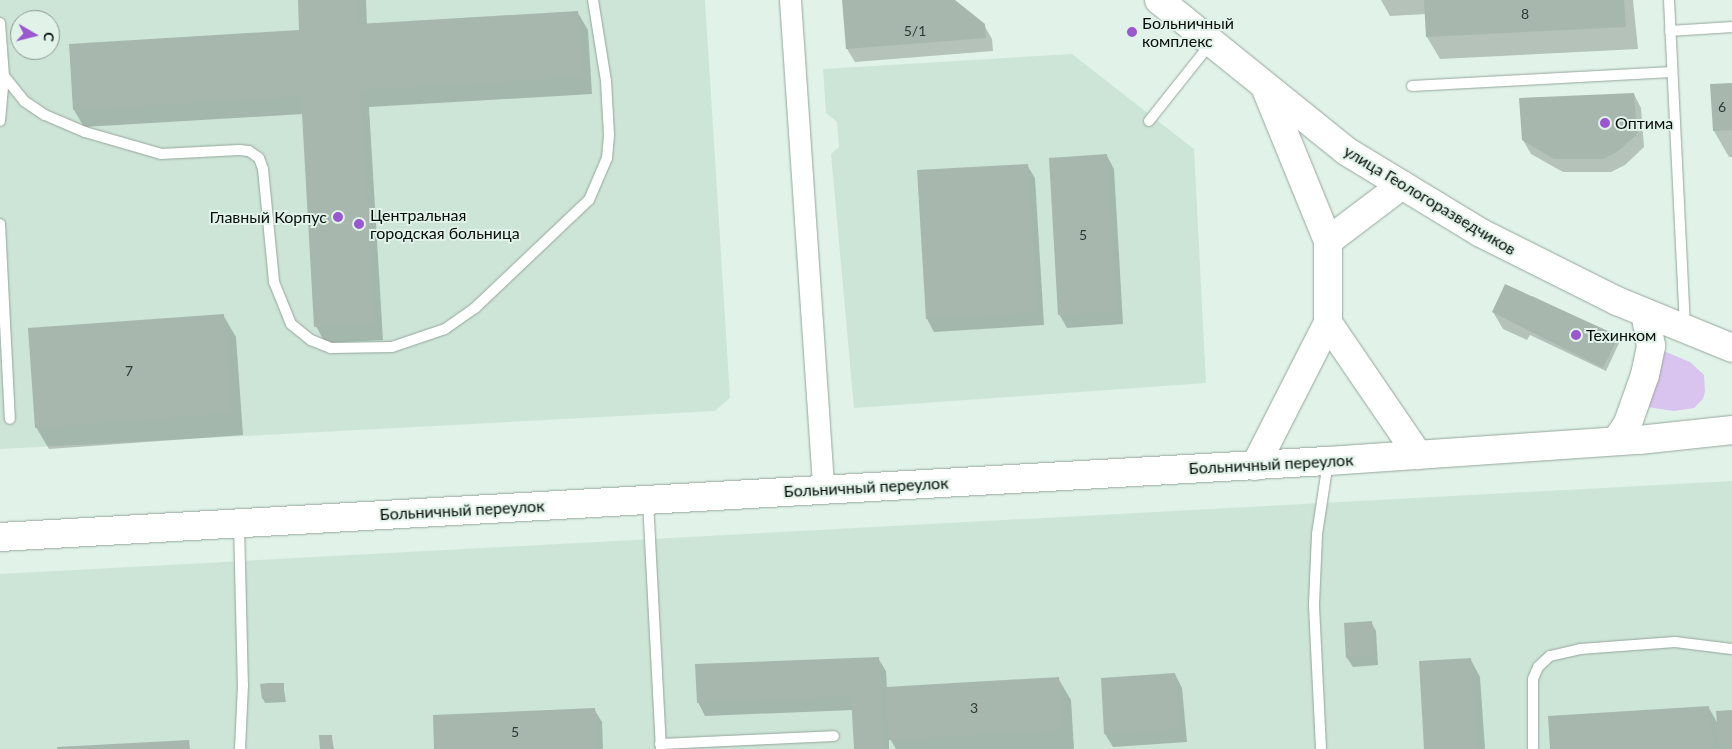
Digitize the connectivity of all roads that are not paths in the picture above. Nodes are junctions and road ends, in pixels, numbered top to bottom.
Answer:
1 (593, 0) edge
2 (790, 0) edge
3 (1159, 0) edge
4 (1669, 0) edge
5 (0, 23) edge
6 (1732, 27) edge
7 (1670, 31) junction
8 (1211, 43) junction
9 (1672, 72) junction
10 (4, 76) junction
11 (1412, 86) dead end
12 (1265, 88) junction
13 (1149, 121) dead end
14 (0, 122) edge
15 (1402, 185) junction
16 (0, 224) edge
17 (1328, 241) junction
18 (1, 287) edge
19 (1645, 313) junction
20 (1328, 323) junction
21 (1686, 331) junction
22 (1732, 348) edge
23 (10, 418) dead end
24 (1732, 430) edge
25 (1616, 441) junction
26 (1418, 455) junction
27 (1328, 461) junction
28 (1255, 466) junction
29 (823, 489) junction
30 (648, 500) junction
31 (239, 523) junction
32 (0, 537) edge
33 (1732, 649) edge
34 (834, 736) dead end
35 (660, 746) edge
36 (240, 749) edge
37 (1321, 749) edge
38 (1533, 749) edge

1 - 10 lane
2 - 29 street
3 - 8 street, улица Геологоразведчиков
4 - 7 lane
5 - 10 lane
6 - 7 lane
7 - 9 lane
8 - 12 street, улица Геологоразведчиков
8 - 13 lane
9 - 11 lane
9 - 21 lane
10 - 14 lane
12 - 15 street, улица Геологоразведчиков
12 - 17 street
15 - 17 street
15 - 19 street, улица Геологоразведчиков
16 - 18 lane
17 - 20 street
18 - 23 lane
19 - 21 street, улица Геологоразведчиков
19 - 25 street
20 - 26 street
20 - 28 street
21 - 22 street, улица Геологоразведчиков
24 - 25 street, Больничный переулок
25 - 26 street, Больничный переулок
26 - 27 street, Больничный переулок
27 - 28 street, Больничный переулок
27 - 37 lane
28 - 29 street, Больничный переулок
29 - 30 street, Больничный переулок
30 - 31 street, Больничный переулок
30 - 35 lane
31 - 32 street, Больничный переулок
31 - 36 lane
33 - 38 lane
34 - 35 lane

